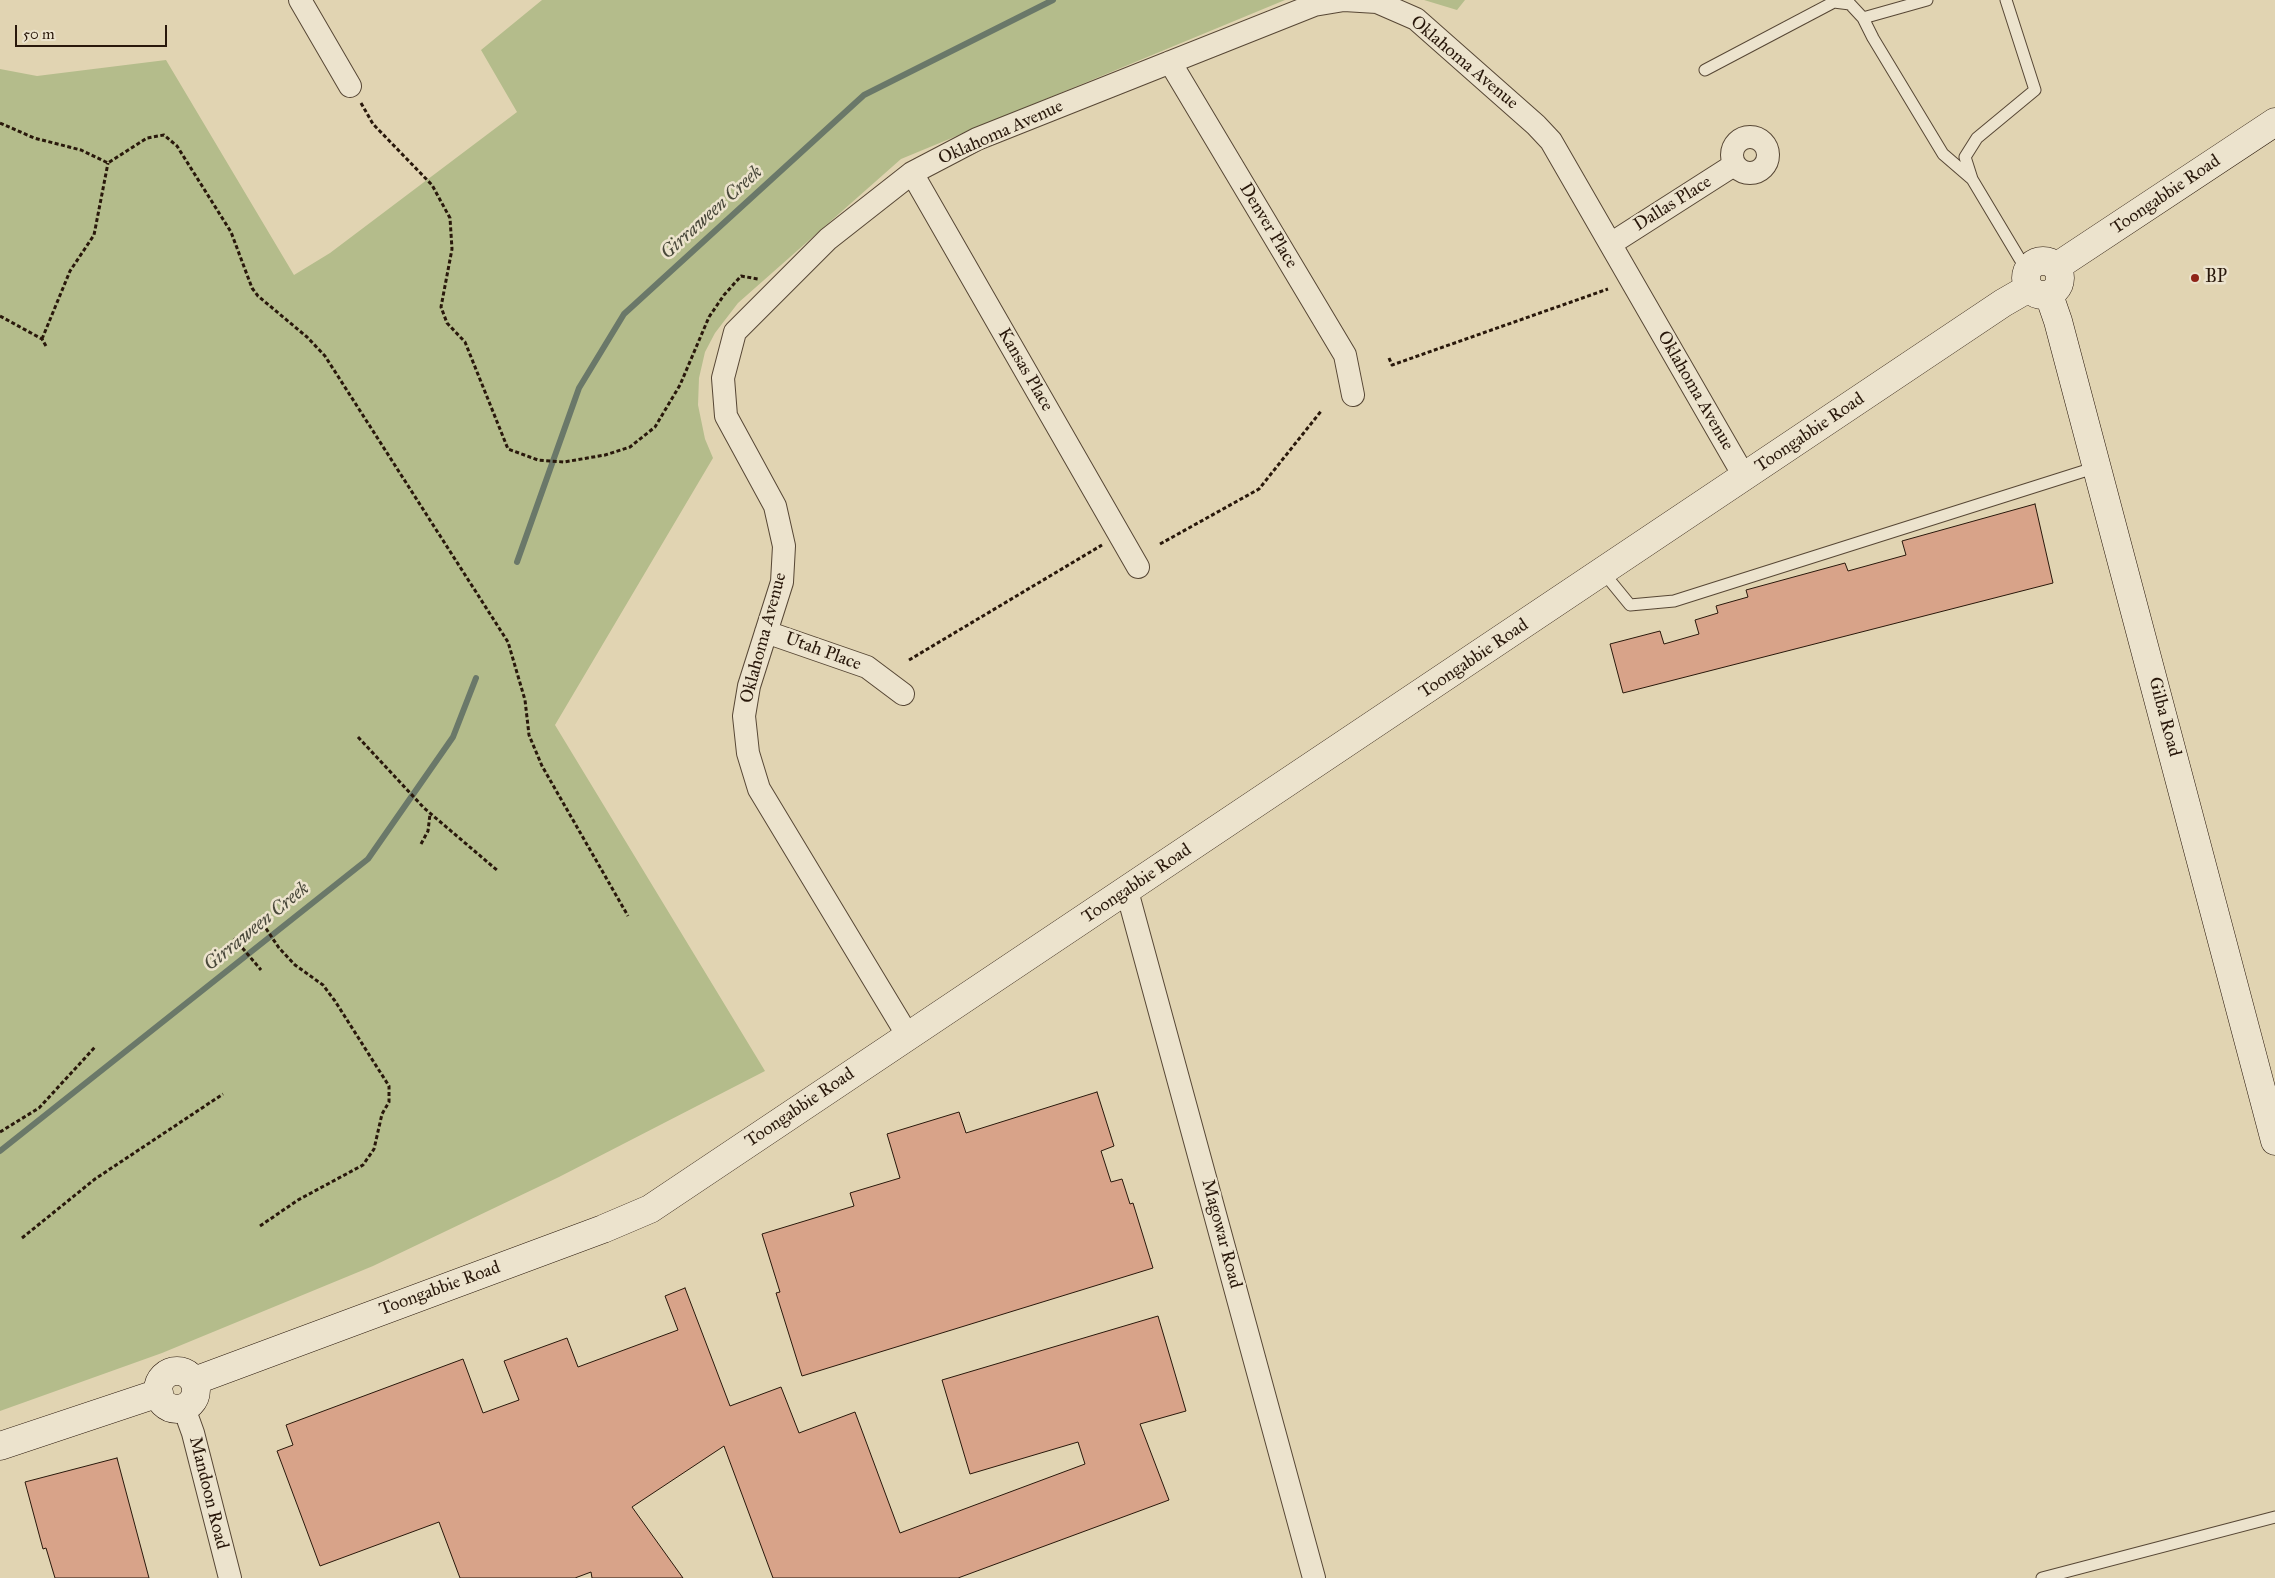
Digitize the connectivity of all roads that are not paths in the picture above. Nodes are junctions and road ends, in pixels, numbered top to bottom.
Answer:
1 (300, 0) edge
2 (1927, 0) edge
3 (2006, 0) edge
4 (1863, 18) junction
5 (1170, 62) junction
6 (1706, 70) dead end
7 (350, 86) road end
8 (2275, 122) edge
9 (1734, 165) dead end
10 (912, 174) junction
11 (1972, 180) junction
12 (1612, 243) junction
13 (2035, 285) junction
14 (1353, 395) dead end
15 (2097, 467) junction
16 (1744, 476) junction
17 (1138, 567) dead end
18 (1603, 572) junction
19 (766, 632) junction
20 (903, 694) dead end
21 (1127, 891) junction
22 (908, 1036) junction
23 (2275, 1141) edge
24 (194, 1381) junction
25 (159, 1393) junction
26 (184, 1408) junction
27 (0, 1446) edge
28 (2275, 1517) edge
29 (230, 1578) edge
30 (1314, 1578) edge
31 (2042, 1578) edge

1 - 7 street
2 - 4 lane
3 - 11 lane
4 - 6 lane
4 - 11 lane
5 - 10 street, Oklahoma Avenue
5 - 12 street, Oklahoma Avenue
5 - 14 street, Denver Place
8 - 13 main road, Toongabbie Road
9 - 12 street, Dallas Place
10 - 17 street, Kansas Place
10 - 19 street, Oklahoma Avenue
11 - 13 lane
12 - 16 street, Oklahoma Avenue
13 - 15 main road, Gilba Road
13 - 16 main road, Toongabbie Road
15 - 18 lane
15 - 23 main road, Gilba Road
16 - 18 main road, Toongabbie Road
18 - 21 main road, Toongabbie Road
19 - 20 street, Utah Place
19 - 22 street, Oklahoma Avenue
21 - 22 main road, Toongabbie Road
21 - 30 street, Magowar Road
22 - 24 main road, Toongabbie Road
24 - 25 main road
24 - 26 main road
25 - 26 main road
25 - 27 main road
26 - 29 street, Mandoon Road
28 - 31 lane

